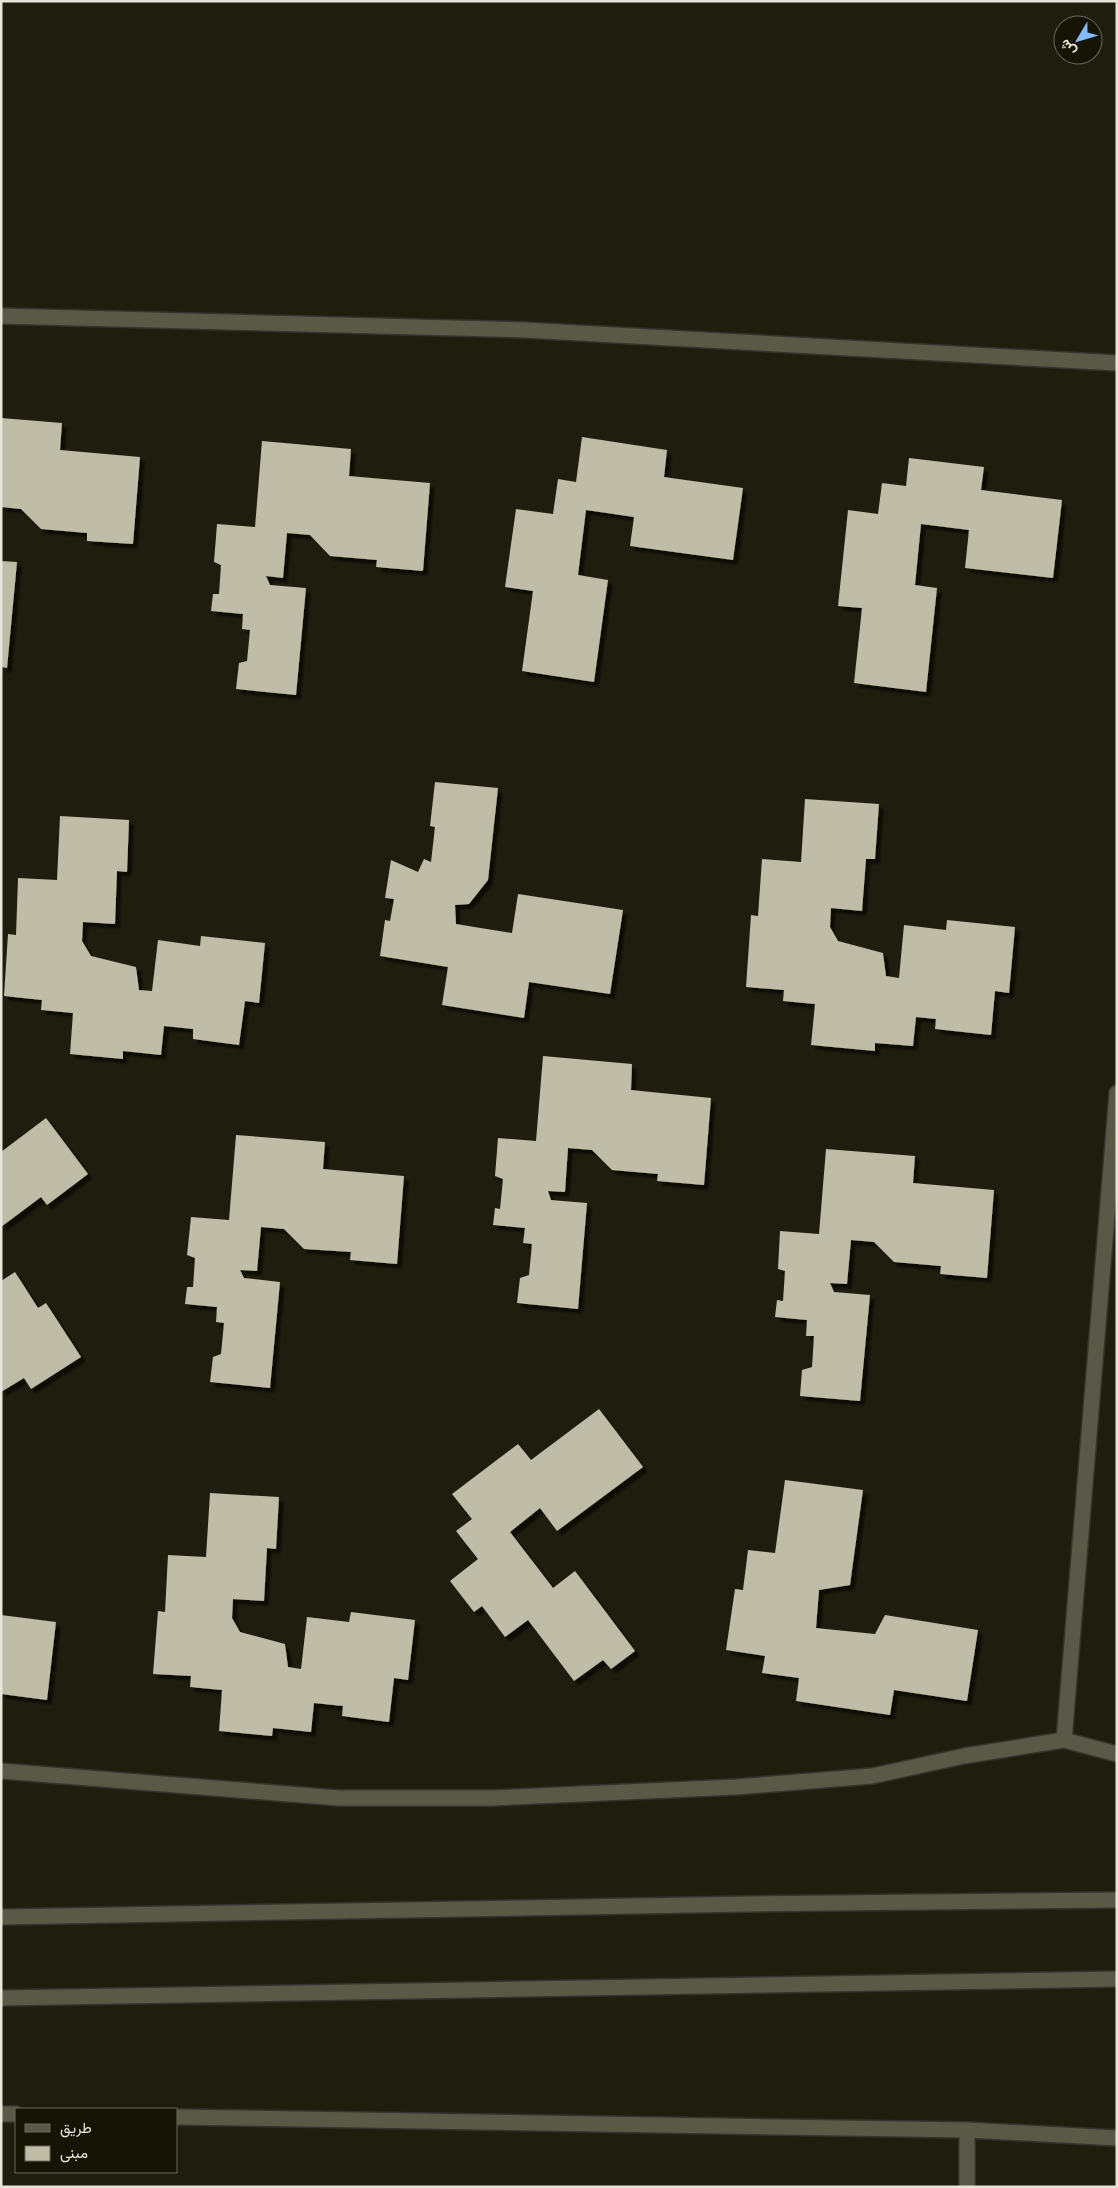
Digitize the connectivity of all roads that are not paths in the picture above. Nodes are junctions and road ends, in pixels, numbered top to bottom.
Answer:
1 (1, 316) edge
2 (1117, 363) edge
3 (1117, 1093) edge
4 (1064, 1740) junction
5 (1117, 1754) edge
6 (1, 1771) edge
7 (1117, 1900) edge
8 (1, 1917) edge
9 (1117, 1979) edge
10 (1, 1998) edge
11 (1, 2114) edge
12 (15, 2114) edge
13 (178, 2117) edge
14 (967, 2130) junction
15 (1117, 2138) edge
16 (967, 2187) edge

1 - 2 street
3 - 4 street
4 - 5 street
4 - 6 street
7 - 8 street
9 - 10 street
11 - 12 street
13 - 14 street
14 - 15 street
14 - 16 street

